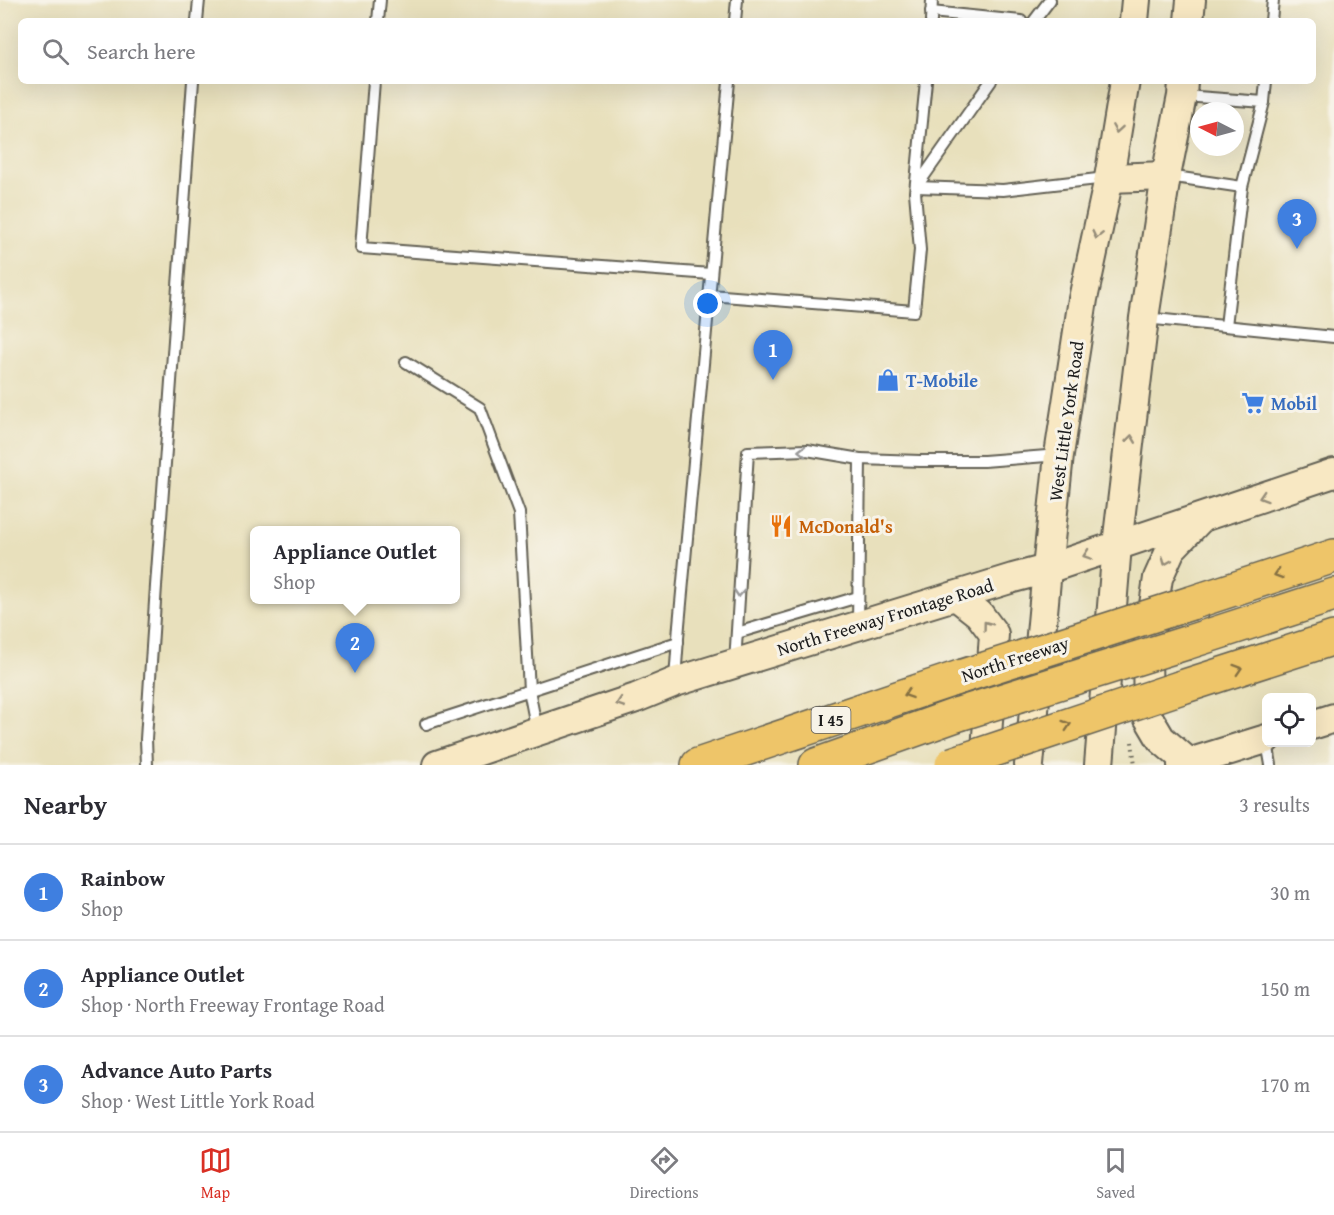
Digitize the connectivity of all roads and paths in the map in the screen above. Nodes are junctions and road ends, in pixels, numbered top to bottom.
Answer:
1 (199, 0) edge
2 (380, 0) edge
3 (737, 0) edge
4 (1050, 0) edge
5 (1136, 0) edge
6 (1191, 0) edge
7 (1273, 0) edge
8 (932, 11) edge
9 (197, 18) edge
10 (378, 18) edge
11 (735, 18) edge
12 (994, 18) edge
13 (1036, 18) edge
14 (1134, 18) edge
15 (1189, 18) edge
16 (1271, 18) edge
17 (193, 84) edge
18 (374, 84) edge
19 (729, 84) edge
20 (926, 84) edge
21 (989, 84) edge
22 (1125, 84) edge
23 (1266, 84) edge
24 (1182, 88) edge
25 (1264, 102) junction
26 (1166, 176) junction
27 (1109, 178) junction
28 (916, 187) junction
29 (1242, 187) junction
30 (711, 274) junction
31 (710, 295) junction
32 (1144, 318) junction
33 (1226, 327) junction
34 (1334, 337) edge
35 (406, 362) dead end
36 (1059, 455) junction
37 (860, 459) junction
38 (1334, 473) edge
39 (1203, 516) junction
40 (1117, 545) junction
41 (1334, 556) edge
42 (1047, 569) junction
43 (1334, 595) edge
44 (956, 596) junction
45 (858, 597) junction
46 (858, 626) junction
47 (737, 633) junction
48 (1334, 638) edge
49 (678, 642) junction
50 (735, 663) junction
51 (675, 682) junction
52 (529, 690) junction
53 (1334, 718) edge
54 (1316, 723) edge
55 (426, 724) dead end
56 (537, 731) junction
57 (1262, 741) edge
58 (1268, 747) edge
59 (950, 764) edge
60 (1185, 764) edge
61 (147, 765) edge
62 (437, 765) edge
63 (698, 765) edge
64 (816, 765) edge
65 (985, 765) edge
66 (1029, 765) edge
67 (1099, 765) edge
68 (1271, 765) edge

1 - 9 lane
2 - 10 lane
3 - 11 lane
4 - 13 lane
5 - 14 main road
6 - 15 main road
7 - 16 lane
8 - 12 lane
17 - 61 lane
18 - 30 lane
19 - 30 lane
20 - 28 lane
21 - 28 lane
22 -> 27 main road, West Little York Road
23 - 25 lane
24 - 25 lane
24 - 26 main road
25 - 29 lane
26 - 27 main road
26 - 29 lane
26 - 32 main road
27 - 28 lane
27 -> 36 main road, West Little York Road
28 - 31 lane
29 - 33 lane
30 - 31 lane
31 - 49 lane
32 - 33 lane
40 -> 32 main road
33 - 34 lane
35 - 52 lane
36 - 37 lane
36 - 42 main road, West Little York Road
37 - 45 lane
37 -> 47 lane
38 -> 39 main road, North Freeway Frontage Road
39 - 40 main road, North Freeway Frontage Road
39 -> 60 main road
40 -> 42 main road, North Freeway Frontage Road
40 - 67 main road
41 -> 63 highway, North Freeway / I 45, bridge
42 - 44 main road, North Freeway Frontage Road
42 - 66 main road, West Little York Road
43 - 64 highway, North Freeway / I 45, bridge
44 - 46 main road, North Freeway Frontage Road
65 -> 44 main road
45 - 46 lane
45 - 47 lane
46 - 50 main road, North Freeway Frontage Road
47 - 50 lane
59 -> 48 highway, bridge
49 - 51 lane
49 - 52 lane
50 - 51 main road, North Freeway Frontage Road
51 -> 56 main road, North Freeway Frontage Road
52 - 55 lane
52 - 56 lane
53 - 54 main road
56 - 62 main road, North Freeway Frontage Road
57 - 60 main road
58 - 68 lane

